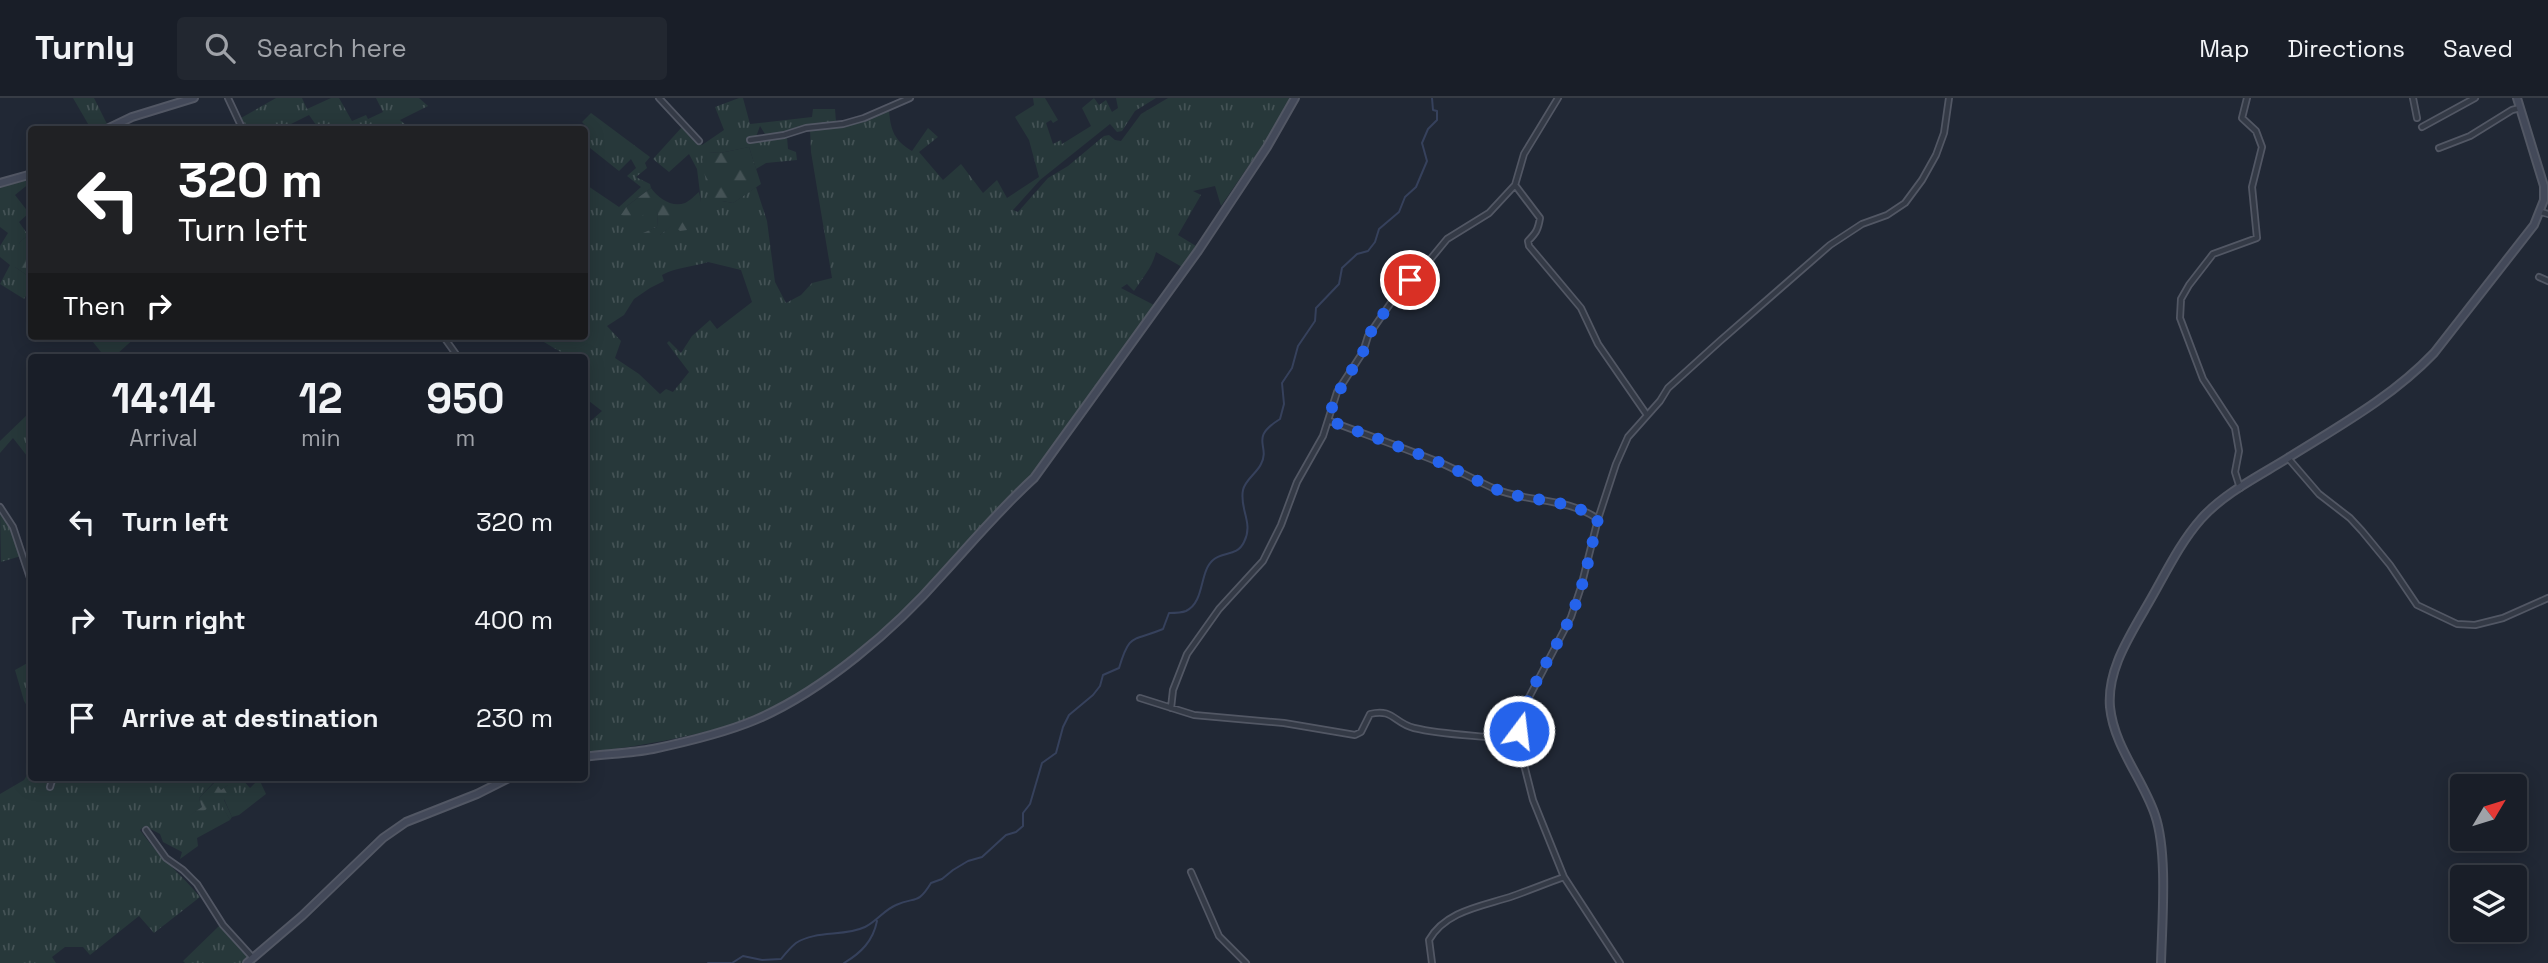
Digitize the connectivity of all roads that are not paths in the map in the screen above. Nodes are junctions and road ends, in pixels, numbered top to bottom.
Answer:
1 (194, 98) edge
2 (228, 98) edge
3 (659, 98) edge
4 (910, 98) edge
5 (1295, 98) edge
6 (1558, 98) edge
7 (1949, 98) edge
8 (2247, 98) edge
9 (2413, 98) edge
10 (2474, 98) edge
11 (2517, 98) edge
12 (2521, 108) junction
13 (2417, 118) dead end
14 (113, 126) edge
15 (241, 126) edge
16 (2422, 127) dead end
17 (750, 140) dead end
18 (699, 141) dead end
19 (2439, 148) dead end
20 (28, 175) edge
21 (0, 183) edge
22 (1515, 185) junction
23 (2544, 213) edge
24 (1647, 415) junction
25 (1330, 421) junction
26 (2288, 458) junction
27 (2240, 488) junction
28 (0, 507) edge
29 (1598, 519) junction
30 (28, 572) edge
31 (2548, 598) edge
32 (1140, 698) dead end
33 (1171, 708) junction
34 (1518, 741) junction
35 (588, 757) edge
36 (51, 781) edge
37 (503, 781) edge
38 (50, 787) dead end
39 (146, 830) dead end
40 (1191, 872) dead end
41 (1564, 877) junction
42 (250, 960) edge
43 (1246, 963) edge
44 (1432, 963) edge
45 (1620, 963) edge
46 (2161, 963) edge

1 - 14 street
2 - 15 street
3 - 18 street
4 - 17 street
5 - 35 street
6 - 22 street
7 - 24 street
8 - 27 street
9 - 13 street
10 - 16 street
11 - 12 street
12 - 19 street
12 - 23 street
20 - 21 street
22 - 24 street
22 - 25 street
23 - 26 street
24 - 29 street
25 - 29 street
25 - 33 street
26 - 27 street
26 - 31 street
27 - 46 street
28 - 30 street
29 - 34 street
32 - 33 street
33 - 34 street
34 - 41 street
36 - 38 street
37 - 42 street
39 - 42 street
40 - 43 street
41 - 44 street
41 - 45 street

